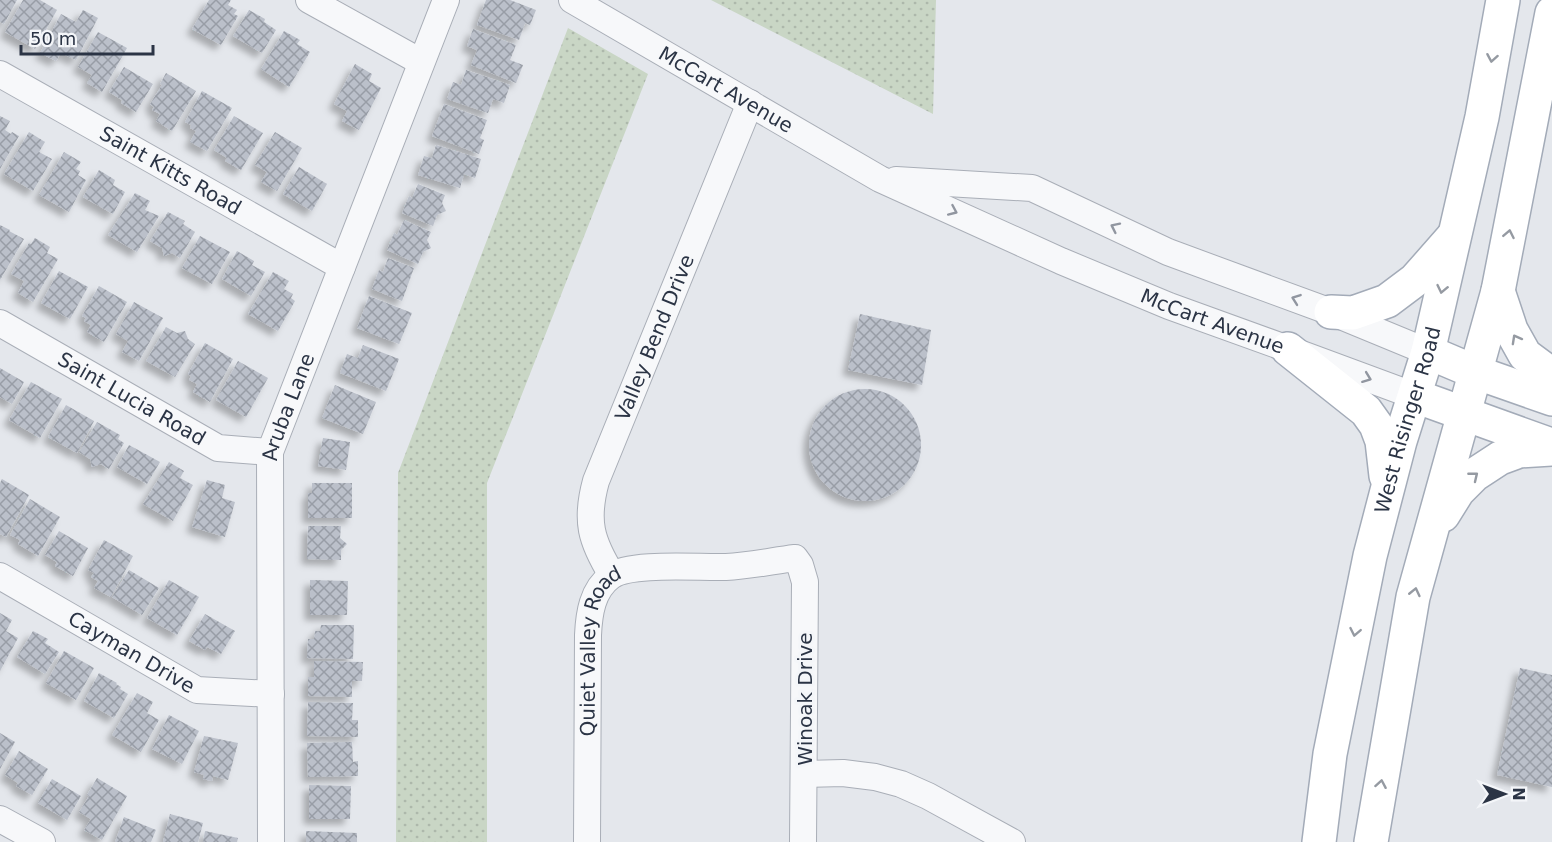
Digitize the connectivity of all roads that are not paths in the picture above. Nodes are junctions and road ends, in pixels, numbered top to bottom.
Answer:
1 (309, 0) edge
2 (446, 0) edge
3 (572, 0) edge
4 (1503, 0) edge
5 (1552, 13) edge
6 (421, 62) junction
7 (0, 74) edge
8 (750, 103) junction
9 (880, 179) junction
10 (1455, 234) junction
11 (342, 267) junction
12 (1498, 291) junction
13 (1331, 312) junction
14 (0, 323) edge
15 (1288, 349) junction
16 (1428, 352) junction
17 (1475, 372) junction
18 (1552, 375) edge
19 (1415, 396) junction
20 (1552, 399) edge
21 (1463, 414) junction
22 (1552, 447) edge
23 (270, 452) junction
24 (1388, 490) junction
25 (1428, 540) junction
26 (795, 558) joint
27 (612, 575) junction
28 (0, 576) edge
29 (271, 693) junction
30 (804, 774) junction
31 (0, 819) edge
32 (42, 842) edge
33 (271, 842) edge
34 (587, 842) edge
35 (804, 842) edge
36 (1012, 842) edge
37 (1319, 842) edge
38 (1371, 842) edge

1 - 6 street
2 - 6 street, Aruba Lane
3 - 8 street, McCart Avenue
4 -> 10 main road, West Risinger Road
12 -> 5 main road
6 - 11 street, Aruba Lane
7 - 11 street, Saint Kitts Road
8 - 9 street, McCart Avenue
8 - 27 street, Valley Bend Drive
13 -> 9 street, McCart Avenue
9 -> 15 street, McCart Avenue
10 - 13 main road
10 -> 16 main road, West Risinger Road
11 - 23 street, Aruba Lane
12 - 17 main road
18 -> 12 main road
13 - 16 street, McCart Avenue
14 - 23 street, Saint Lucia Road
15 -> 19 street, McCart Avenue
15 - 24 main road
16 - 17 main road, McCart Avenue
16 - 19 main road, West Risinger Road
17 - 20 main road, McCart Avenue
17 - 21 main road
19 - 21 main road, McCart Avenue
19 - 24 main road, West Risinger Road
21 - 22 main road, McCart Avenue
21 - 25 main road
25 -> 22 main road
23 - 29 street, Aruba Lane
24 -> 37 main road, West Risinger Road
38 -> 25 main road
26 - 27 street, Quiet Valley Road
26 - 30 street, Winoak Drive
27 - 34 street, Quiet Valley Road
28 - 29 street, Cayman Drive
29 - 33 street, Aruba Lane
30 - 35 street, Winoak Drive
30 - 36 street
31 - 32 street

